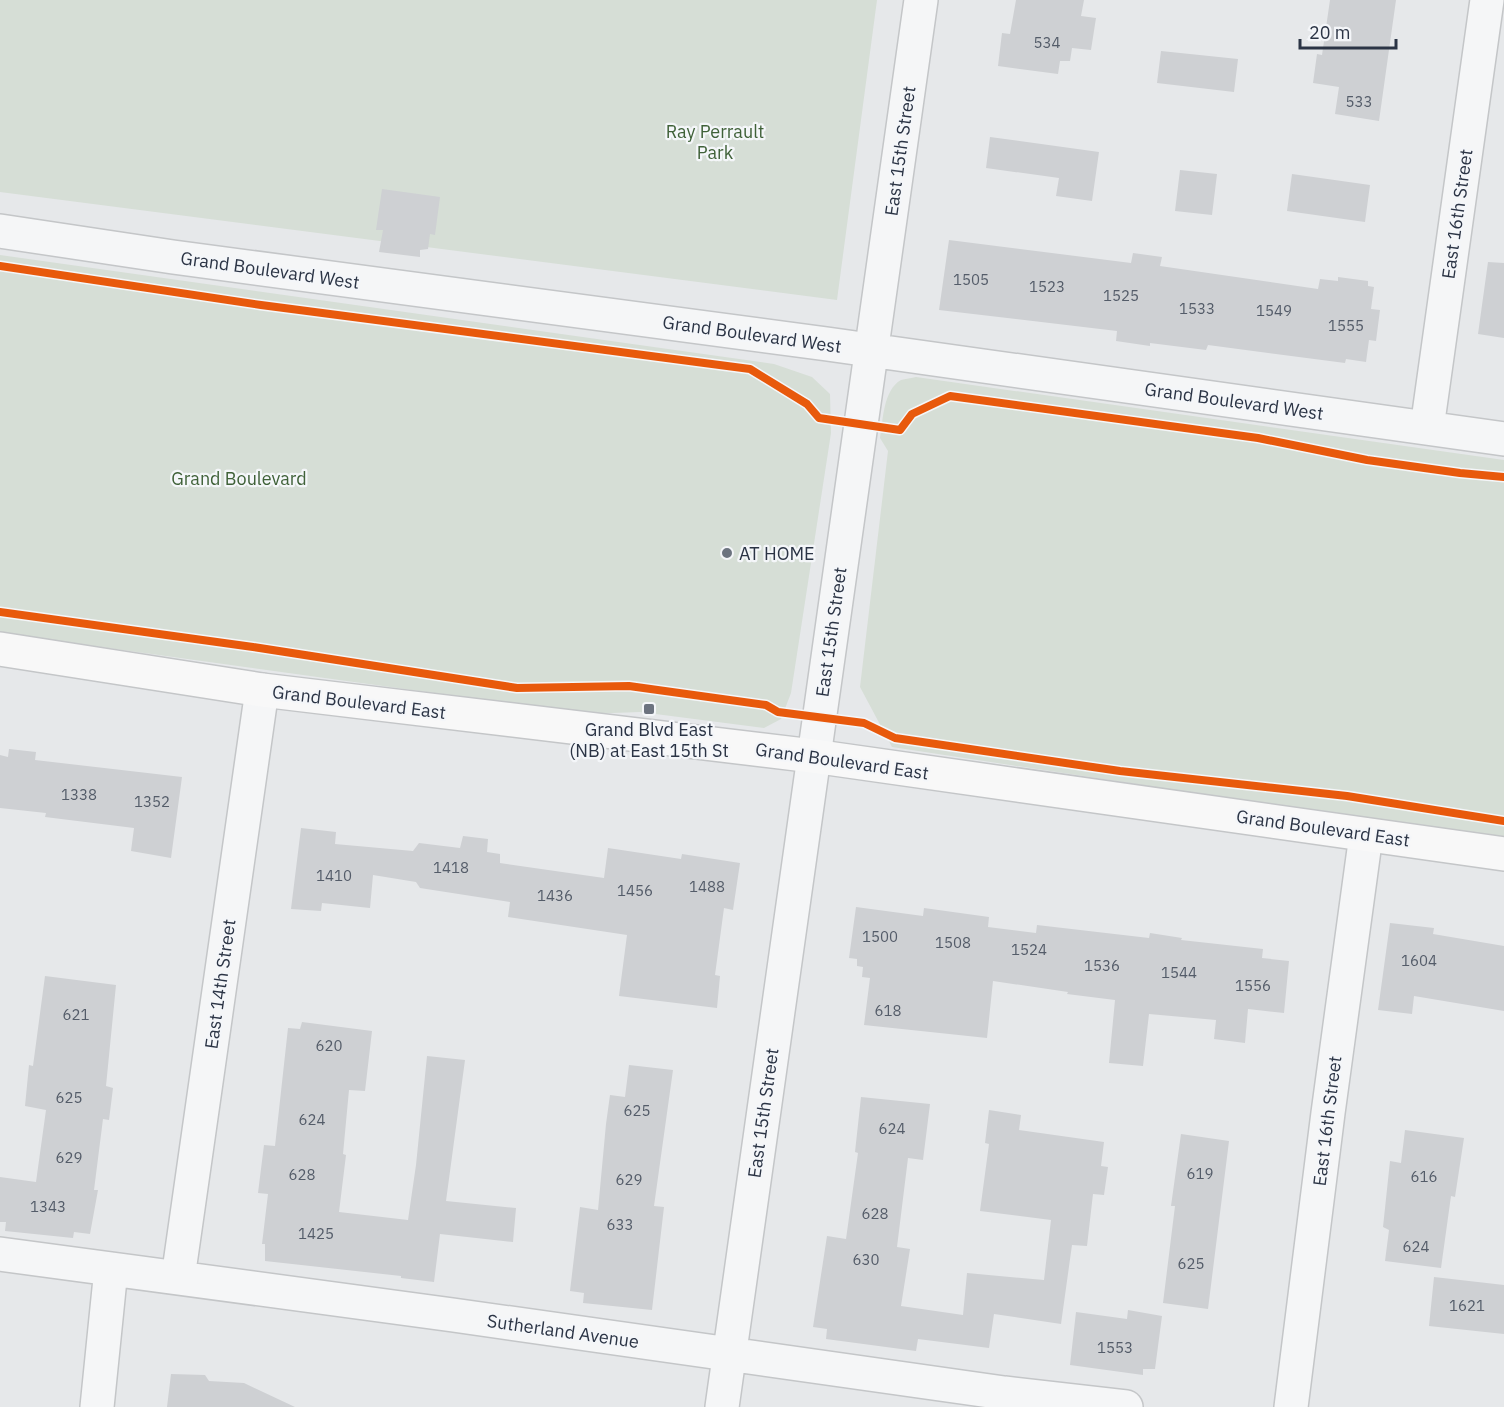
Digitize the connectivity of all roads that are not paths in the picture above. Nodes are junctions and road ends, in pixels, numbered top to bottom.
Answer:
1 (921, 0) edge
2 (1487, 0) edge
3 (0, 231) edge
4 (872, 350) junction
5 (1427, 428) junction
6 (1504, 439) edge
7 (0, 649) edge
8 (262, 690) junction
9 (813, 756) junction
10 (1366, 835) junction
11 (1504, 854) edge
12 (0, 1254) edge
13 (111, 1269) junction
14 (178, 1278) junction
15 (728, 1354) junction
16 (97, 1407) edge
17 (722, 1407) edge
18 (1126, 1407) edge
19 (1291, 1407) edge

1 - 4 street, East 15th Street
2 - 5 street, East 16th Street
3 - 4 street, Grand Boulevard West
4 - 5 street, Grand Boulevard West
4 - 9 street, East 15th Street
5 - 6 street, Grand Boulevard West
7 - 8 main road, Grand Boulevard East
8 - 9 main road, Grand Boulevard East
8 - 14 street, East 14th Street
9 - 10 main road, Grand Boulevard East
9 - 15 street, East 15th Street
10 - 11 main road, Grand Boulevard East
10 - 19 street, East 16th Street
12 - 13 street, Sutherland Avenue
13 - 14 street, Sutherland Avenue
13 - 16 street
14 - 15 street, Sutherland Avenue
15 - 17 street, East 15th Street
15 - 18 street, Sutherland Avenue

